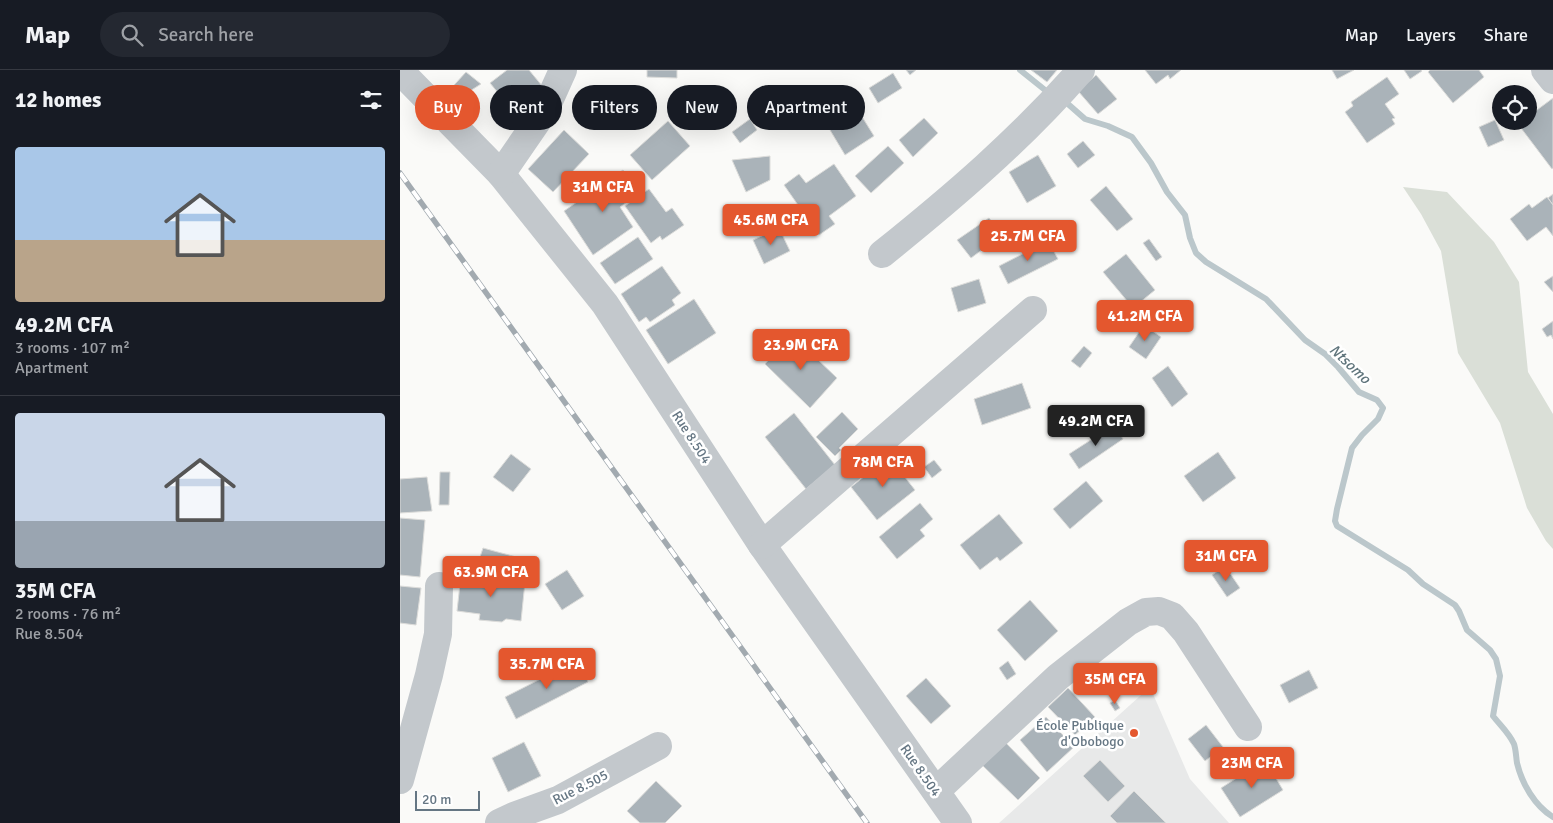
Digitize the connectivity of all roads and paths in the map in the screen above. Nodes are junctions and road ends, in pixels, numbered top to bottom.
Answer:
1 (564, 70) edge
2 (1081, 70) edge
3 (1545, 70) edge
4 (400, 71) edge
5 (1553, 80) edge
6 (501, 174) junction
7 (882, 254) dead end
8 (1033, 310) dead end
9 (762, 545) junction
10 (439, 586) dead end
11 (1248, 727) dead end
12 (658, 746) dead end
13 (400, 780) edge
14 (936, 791) junction
15 (499, 823) edge
16 (958, 823) edge

1 - 6 street
2 - 7 street
3 - 5 street
4 - 6 street, Rue 8.504
6 - 9 street, Rue 8.504
8 - 9 street
9 - 14 street, Rue 8.504
10 - 13 street
11 - 14 street
12 - 15 street, Rue 8.505
14 - 16 street, Rue 8.504

